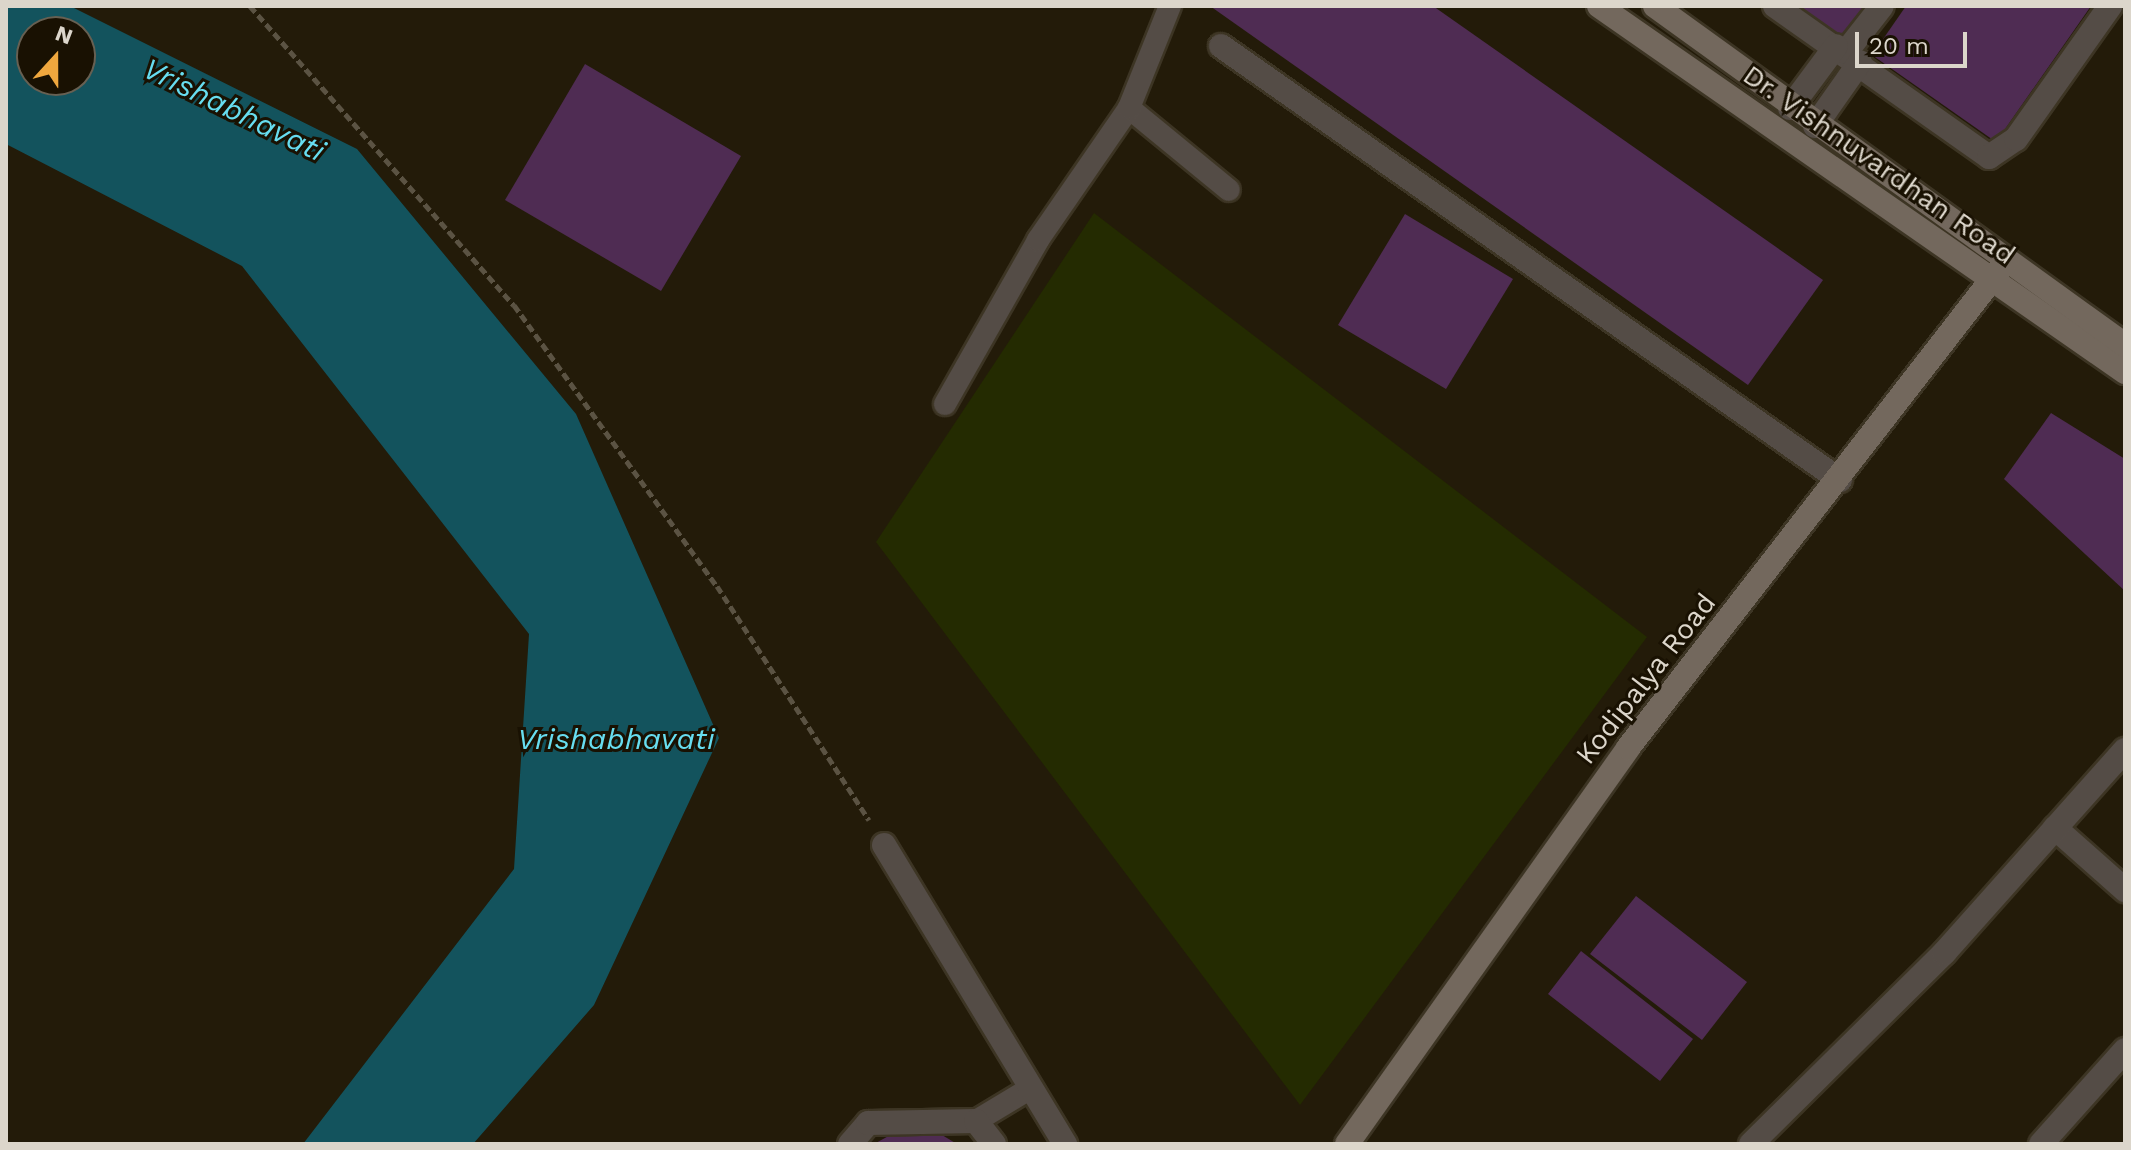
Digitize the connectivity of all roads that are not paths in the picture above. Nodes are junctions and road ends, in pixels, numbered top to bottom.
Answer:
1 (1170, 6) edge
2 (1599, 6) edge
3 (1655, 6) edge
4 (1775, 6) edge
5 (1882, 6) edge
6 (2110, 6) edge
7 (1221, 46) dead end
8 (1847, 53) junction
9 (1129, 108) junction
10 (1790, 108) junction
11 (1815, 126) junction
12 (1229, 190) dead end
13 (1999, 271) junction
14 (2125, 345) edge
15 (2125, 372) edge
16 (945, 404) dead end
17 (1840, 480) junction
18 (2125, 750) edge
19 (2055, 828) junction
20 (884, 845) road end
21 (2125, 890) edge
22 (2125, 1050) edge
23 (1031, 1088) junction
24 (976, 1121) junction
25 (850, 1144) edge
26 (994, 1144) edge
27 (1065, 1144) edge
28 (1347, 1144) edge
29 (1751, 1144) edge
30 (2041, 1144) edge

1 - 9 lane
2 - 13 main road, Dr. Vishnuvardhan Road
3 - 10 main road, Dr. Vishnuvardhan Road
4 - 8 street
5 - 8 street
6 - 8 street
7 - 17 street
8 - 10 street
8 - 11 street
9 - 12 lane
9 - 16 lane
10 - 11 main road, Dr. Vishnuvardhan Road
11 - 13 main road, Dr. Vishnuvardhan Road
13 - 14 main road, Dr. Vishnuvardhan Road
13 - 15 main road, Dr. Vishnuvardhan Road
13 - 17 main road, Kodipalya Road
17 - 28 main road, Kodipalya Road
18 - 19 street
19 - 21 street
19 - 29 street
20 - 23 street
22 - 30 street
23 - 24 lane
23 - 27 street
24 - 25 street
24 - 26 street

